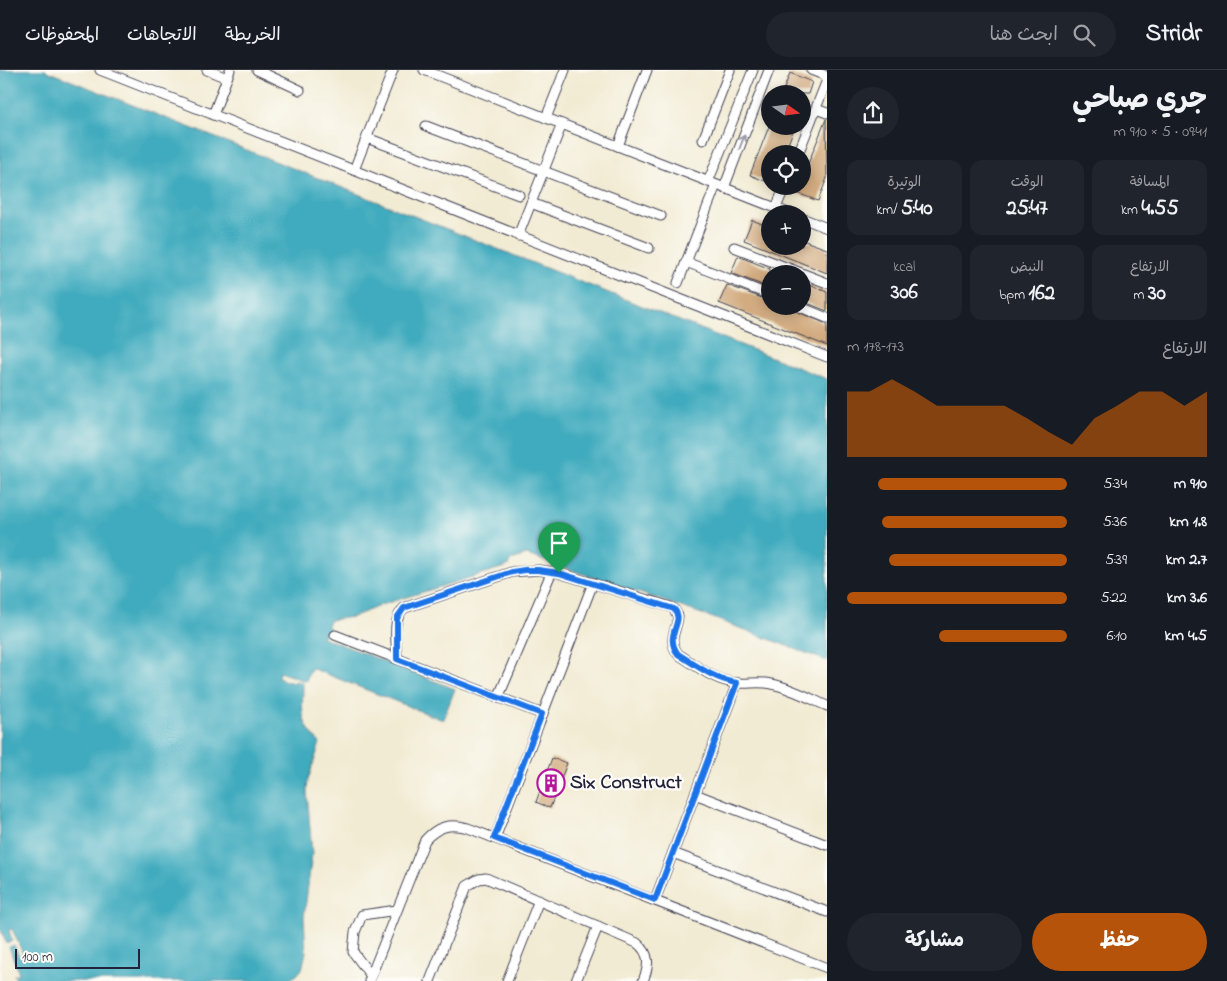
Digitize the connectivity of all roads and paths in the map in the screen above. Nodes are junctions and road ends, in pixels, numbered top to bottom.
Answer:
1 (100, 70) edge
2 (207, 70) edge
3 (257, 70) edge
4 (392, 70) edge
5 (424, 70) edge
6 (565, 70) edge
7 (647, 70) edge
8 (730, 70) edge
9 (753, 70) edge
10 (769, 70) edge
11 (811, 70) edge
12 (229, 74) edge
13 (300, 90) dead end
14 (816, 109) junction
15 (827, 113) edge
16 (213, 115) junction
17 (546, 118) junction
18 (562, 124) junction
19 (426, 126) dead end
20 (366, 138) junction
21 (703, 140) dead end
22 (802, 145) edge
23 (618, 146) junction
24 (354, 170) junction
25 (543, 171) junction
26 (716, 185) junction
27 (519, 196) dead end
28 (531, 203) junction
29 (768, 205) edge
30 (661, 216) dead end
31 (811, 222) edge
32 (827, 228) edge
33 (518, 236) junction
34 (649, 248) dead end
35 (734, 248) dead end
36 (686, 262) junction
37 (678, 283) dead end
38 (827, 283) edge
39 (761, 291) edge
40 (811, 311) edge
41 (827, 318) edge
42 (827, 357) edge
43 (552, 572) junction
44 (593, 583) junction
45 (335, 635) dead end
46 (397, 659) junction
47 (737, 683) junction
48 (498, 698) junction
49 (827, 706) edge
50 (542, 714) junction
51 (695, 794) junction
52 (494, 838) junction
53 (827, 845) edge
54 (673, 852) junction
55 (539, 900) junction
56 (655, 900) junction
57 (397, 910) junction
58 (827, 912) edge
59 (598, 926) junction
60 (827, 968) edge
61 (370, 979) edge
62 (430, 981) edge
63 (507, 981) edge
64 (576, 981) edge
65 (643, 981) edge

1 - 16 street
2 - 12 street
3 - 13 street
4 - 20 street
5 - 17 street
6 - 17 street
7 - 23 street
8 - 21 street
9 - 26 street
26 -> 10 street
11 - 14 street
12 - 16 street
14 - 15 street
14 - 22 street
16 - 24 street
17 - 18 street
18 - 23 street
18 - 25 street
19 - 25 street
20 - 24 street
20 - 27 street
23 - 26 street
24 - 33 street
25 - 28 street
25 - 30 street
26 - 29 street
26 - 36 street
28 - 33 street
28 - 34 street
31 - 32 street
33 - 42 street
35 - 38 street
36 - 37 street
36 - 39 street
40 - 41 street
43 - 44 street
43 - 46 street
43 - 48 street
44 - 47 street
44 - 50 street
45 - 46 street
46 - 48 street
47 - 49 street
47 - 51 street
48 - 50 street
50 - 52 street
51 - 53 street
51 - 54 street
52 - 56 street
52 - 57 street
54 - 56 street
54 - 58 street
55 - 59 street
55 - 62 street
55 - 63 street
56 - 60 street
57 - 61 street
57 - 61 street
59 - 64 street
59 - 65 street

